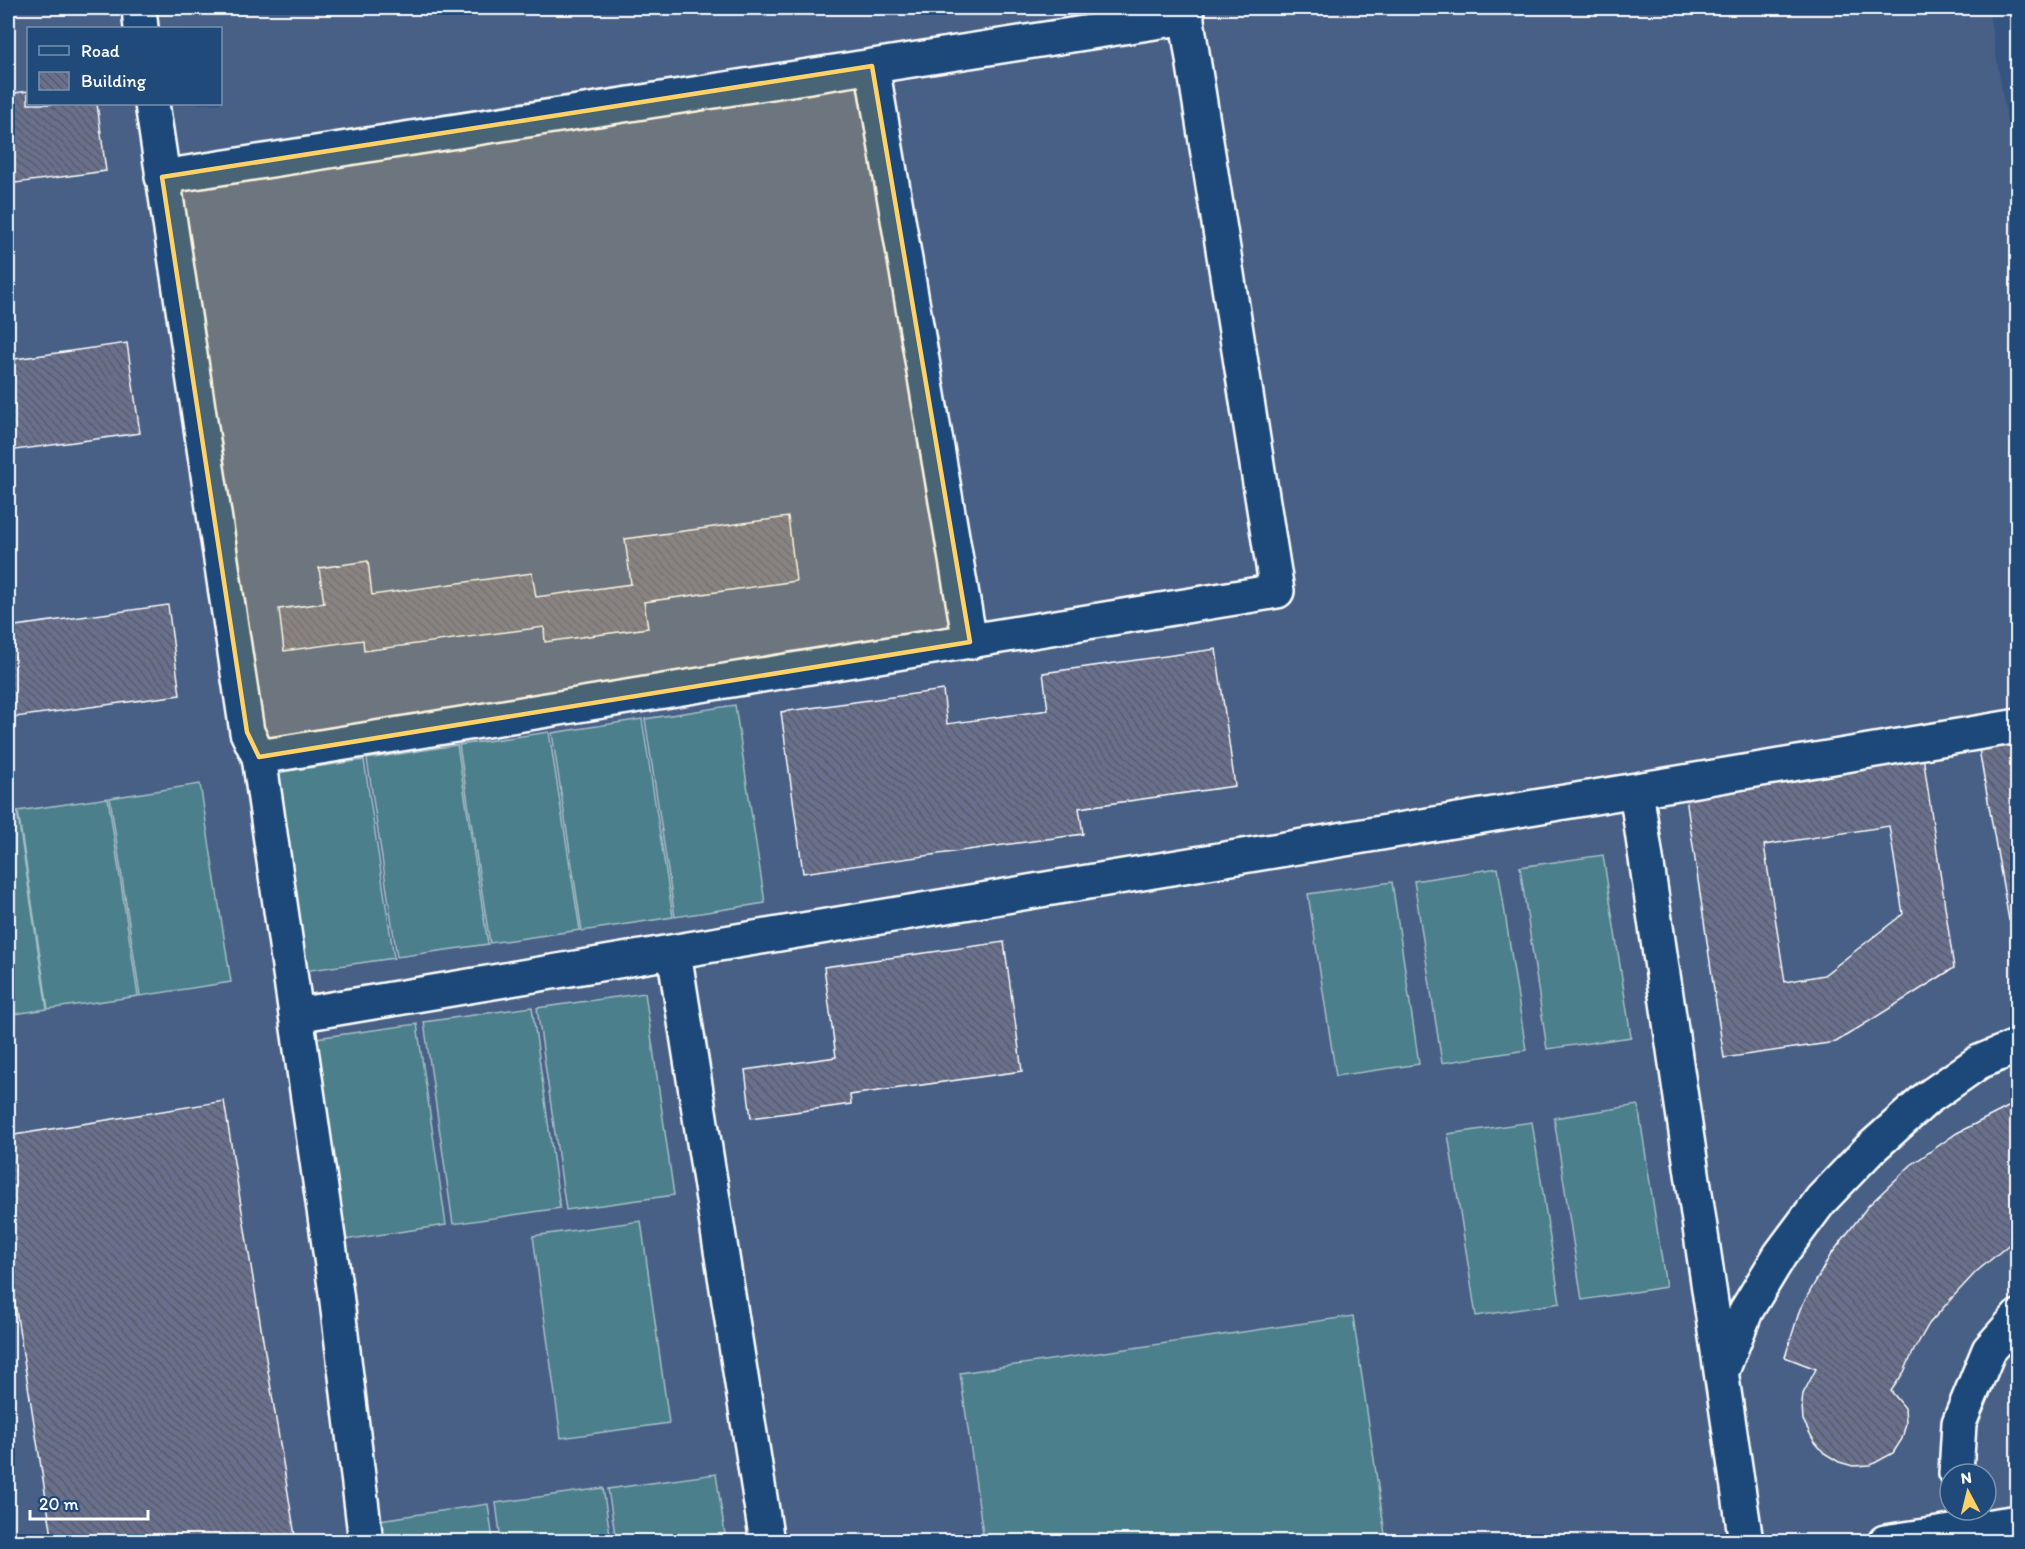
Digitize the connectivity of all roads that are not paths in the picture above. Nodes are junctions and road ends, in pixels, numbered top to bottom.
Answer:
1 (139, 8) edge
2 (1186, 12) edge
3 (141, 27) edge
4 (872, 66) junction
5 (152, 105) edge
6 (162, 177) junction
7 (969, 642) junction
8 (2018, 726) edge
9 (259, 757) junction
10 (1636, 790) junction
11 (674, 952) junction
12 (296, 1015) junction
13 (2018, 1046) edge
14 (2018, 1317) edge
15 (1721, 1373) junction
16 (1957, 1462) edge
17 (2018, 1522) edge
18 (1961, 1527) edge
19 (366, 1542) edge
20 (767, 1542) edge
21 (1746, 1542) edge
22 (1885, 1542) edge

1 - 3 street
2 - 4 street
2 - 7 street
4 - 6 street
4 - 7 street
5 - 6 street
6 - 9 street
7 - 9 street
8 - 10 street
9 - 12 street
10 - 11 street
10 - 15 street
11 - 12 street
11 - 20 street
12 - 19 street
13 - 15 street
14 - 16 street
15 - 21 street
17 - 18 street
18 - 22 street

